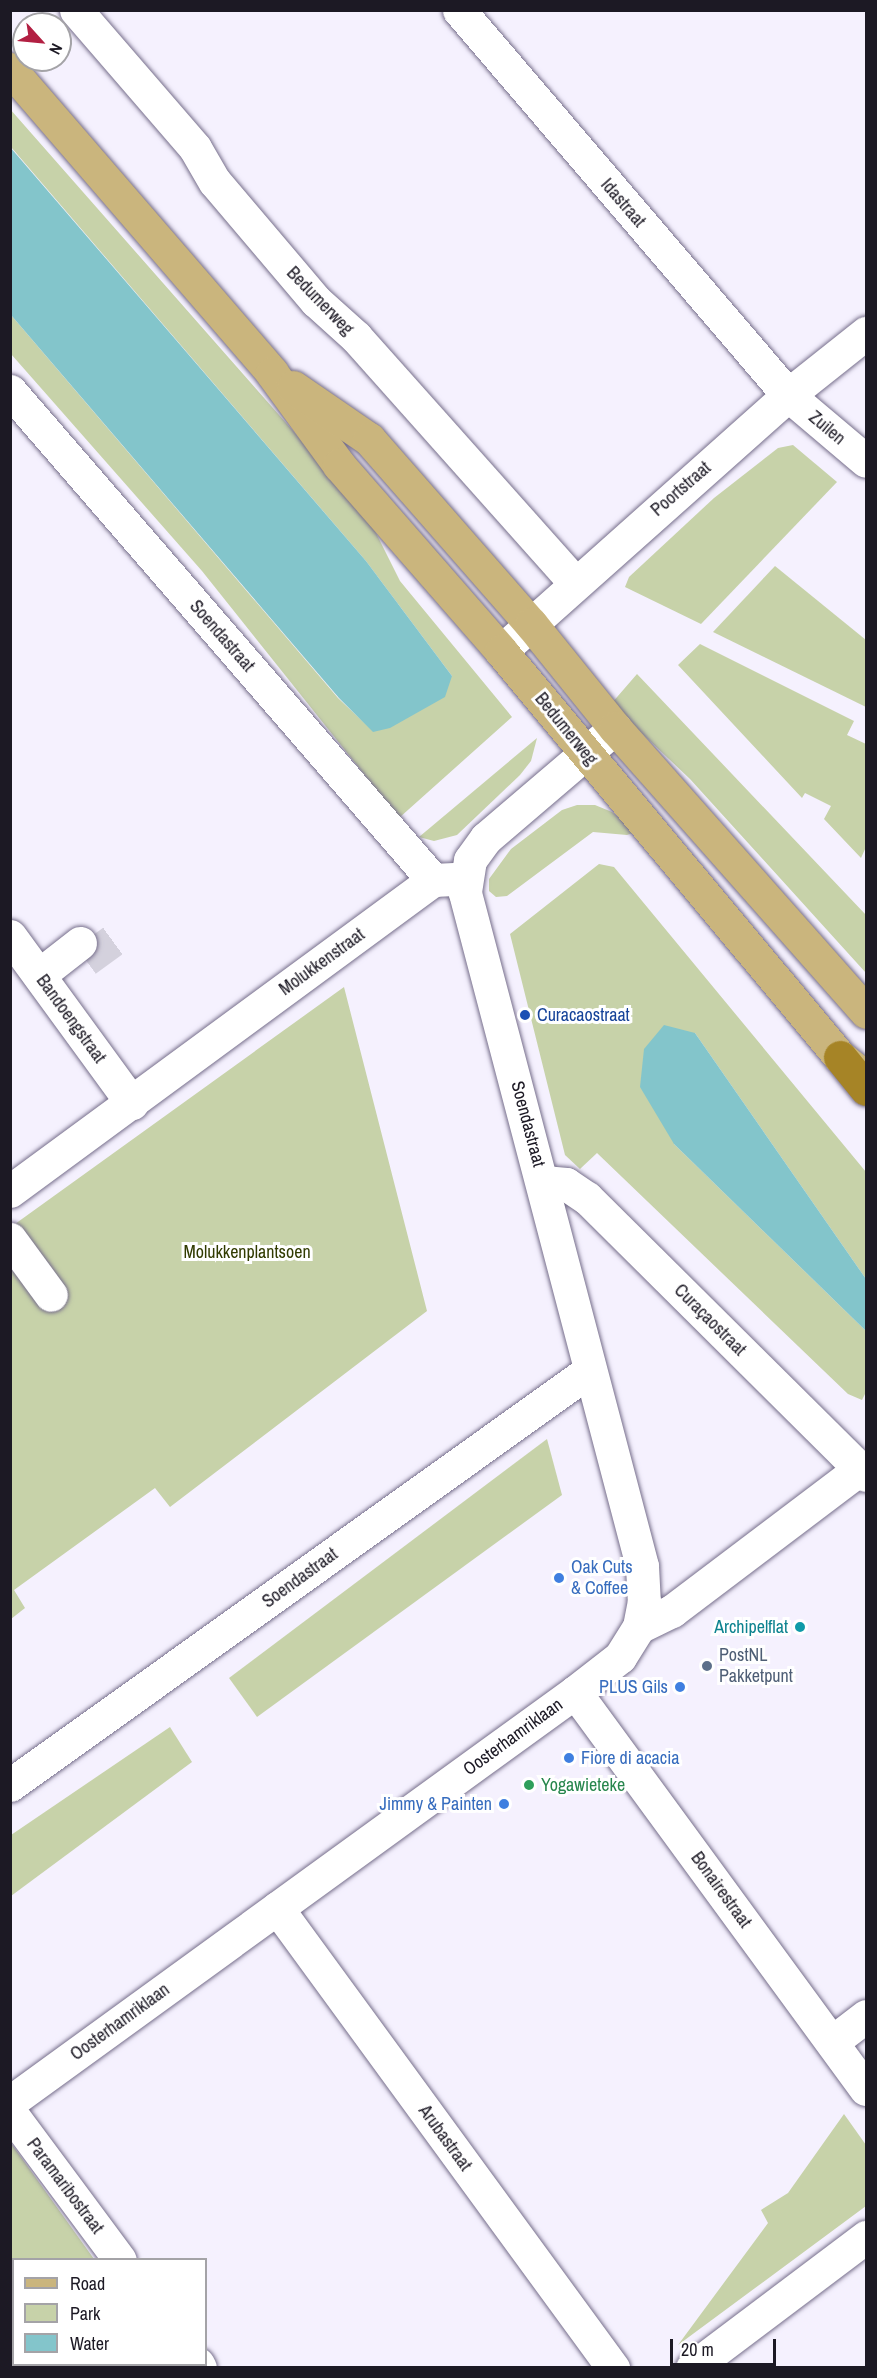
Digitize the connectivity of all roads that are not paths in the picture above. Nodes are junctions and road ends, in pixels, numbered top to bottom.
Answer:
1 (76, 10) edge
2 (459, 10) edge
3 (10, 69) edge
4 (867, 333) edge
5 (272, 373) junction
6 (10, 391) edge
7 (788, 395) junction
8 (867, 461) edge
9 (575, 583) junction
10 (531, 624) junction
11 (501, 651) junction
12 (615, 728) junction
13 (585, 753) junction
14 (449, 880) junction
15 (10, 936) edge
16 (83, 952) tunnel mouth
17 (44, 982) junction
18 (867, 1012) edge
19 (840, 1057) junction
20 (867, 1079) edge
21 (867, 1089) edge
22 (132, 1102) junction
23 (544, 1182) junction
24 (10, 1191) edge
25 (10, 1239) edge
26 (51, 1295) dead end
27 (589, 1371) junction
28 (863, 1472) edge
29 (639, 1627) junction
30 (575, 1692) junction
31 (10, 1785) edge
32 (277, 1908) junction
33 (867, 2016) edge
34 (832, 2042) junction
35 (867, 2089) edge
36 (10, 2102) edge
37 (10, 2112) edge
38 (867, 2237) edge
39 (119, 2258) edge
40 (613, 2367) edge
41 (692, 2367) edge

1 - 9 street, Bedumerweg
2 - 7 street, Idastraat
3 - 5 main road, Bedumerweg
4 - 7 street, Poortstraat
5 - 10 main road, Bedumerweg
5 - 11 main road, Bedumerweg
6 - 14 street, Soendastraat
7 - 8 street, Zuilen
7 - 9 street, Poortstraat
9 - 10 street, Poortstraat
10 - 11 street, Poortstraat
10 - 12 main road, Bedumerweg
11 - 13 main road, Bedumerweg
12 - 13 street
12 - 18 main road, Bedumerweg
13 - 14 street
13 - 19 main road, Bedumerweg
14 - 22 street, Molukkenstraat
14 - 23 street, Soendastraat
15 - 17 street, Bandoengstraat
16 - 17 street
17 - 22 street, Bandoengstraat
19 - 20 main road, Bedumerweg
19 - 21 highway
22 - 24 street, Molukkenstraat
23 - 27 street, Soendastraat
23 - 28 street, Curaçaostraat
25 - 26 street
27 - 29 street, Soendastraat
27 - 31 street, Soendastraat
28 - 29 street
29 - 30 street, Oosterhamriklaan
30 - 32 street, Oosterhamriklaan
30 - 34 street, Bonairestraat
32 - 36 street, Oosterhamriklaan
32 - 40 street, Arubastraat
33 - 34 street
34 - 35 street, Bonairestraat
37 - 39 street, Paramaribostraat
38 - 41 street

